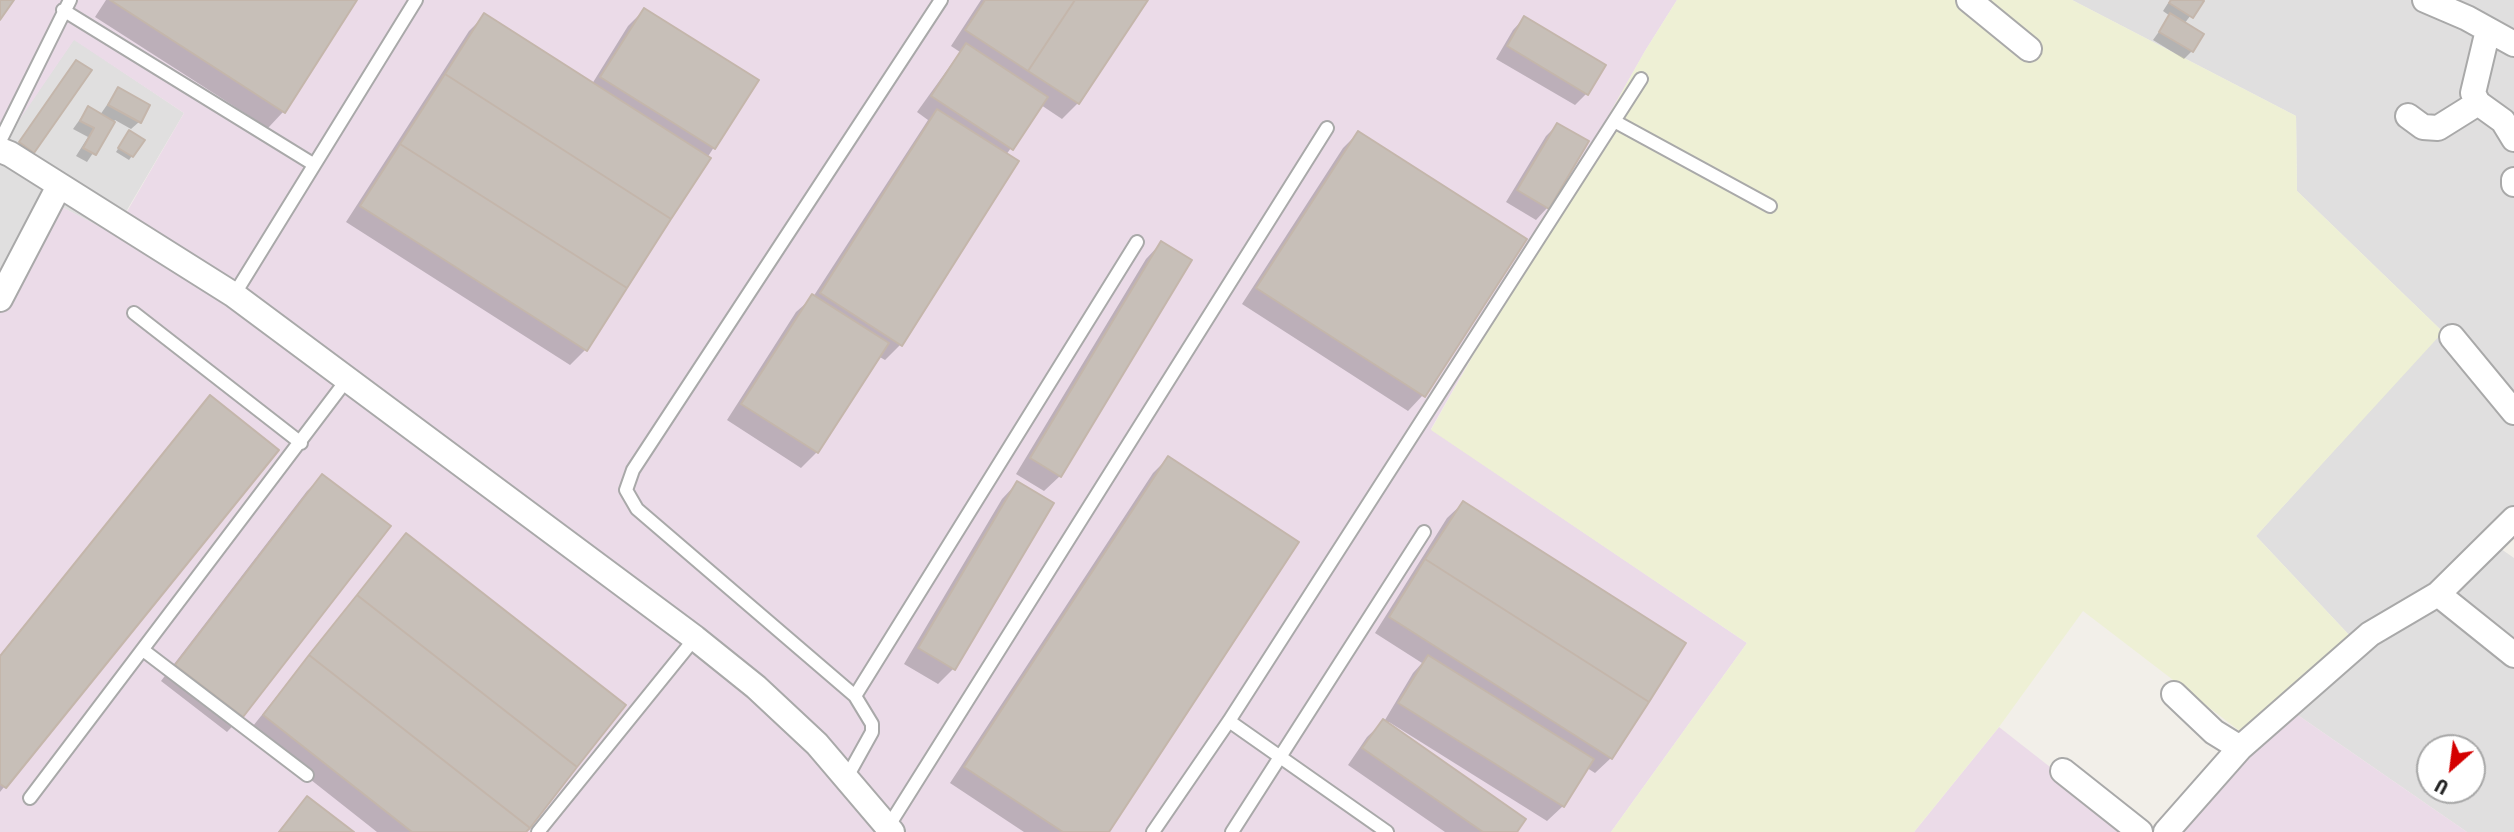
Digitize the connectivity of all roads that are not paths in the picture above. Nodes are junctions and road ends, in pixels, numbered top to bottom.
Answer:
1 (416, 0) edge
2 (941, 0) edge
3 (1969, 0) edge
4 (2424, 0) edge
5 (66, 5) edge
6 (2488, 30) junction
7 (2514, 44) edge
8 (2029, 49) dead end
9 (1641, 79) dead end
10 (2478, 103) junction
11 (2408, 116) dead end
12 (1614, 121) junction
13 (1327, 128) dead end
14 (2514, 139) edge
15 (0, 141) edge
16 (0, 150) edge
17 (313, 164) junction
18 (59, 186) junction
19 (1770, 206) dead end
20 (1137, 242) dead end
21 (234, 295) junction
22 (0, 299) edge
23 (134, 313) dead end
24 (2452, 337) dead end
25 (348, 378) junction
26 (2514, 412) edge
27 (301, 443) junction
28 (2514, 519) edge
29 (1424, 532) dead end
30 (2438, 594) junction
31 (695, 638) junction
32 (143, 650) junction
33 (2514, 655) edge
34 (2174, 694) dead end
35 (855, 696) junction
36 (1229, 721) junction
37 (2239, 748) junction
38 (1279, 756) junction
39 (2063, 771) dead end
40 (307, 775) dead end
41 (847, 778) junction
42 (30, 798) dead end
43 (890, 830) edge
44 (538, 832) edge
45 (1153, 832) edge
46 (1232, 832) edge
47 (1387, 832) edge
48 (2140, 832) edge
49 (2166, 832) edge

1 - 17 lane
2 - 35 lane
3 - 8 street
4 - 6 street
5 - 15 lane
5 - 17 lane
6 - 7 street
6 - 10 street
9 - 12 lane
10 - 11 street
10 - 14 street
12 - 19 lane
12 - 36 lane
13 - 43 lane
16 - 18 street
17 - 21 lane
18 - 21 street
18 - 22 street
20 - 35 lane
21 - 25 street
23 - 27 lane
24 - 26 street
25 - 27 lane
25 - 31 street
27 - 32 lane
28 - 30 street
29 - 38 lane
30 - 33 street
30 - 37 street
31 - 41 street
31 - 44 lane
32 - 40 lane
32 - 42 lane
34 - 37 street
35 - 41 lane
36 - 38 lane
36 - 45 lane
37 - 49 street
38 - 46 lane
38 - 47 lane
39 - 48 street
41 - 43 street

